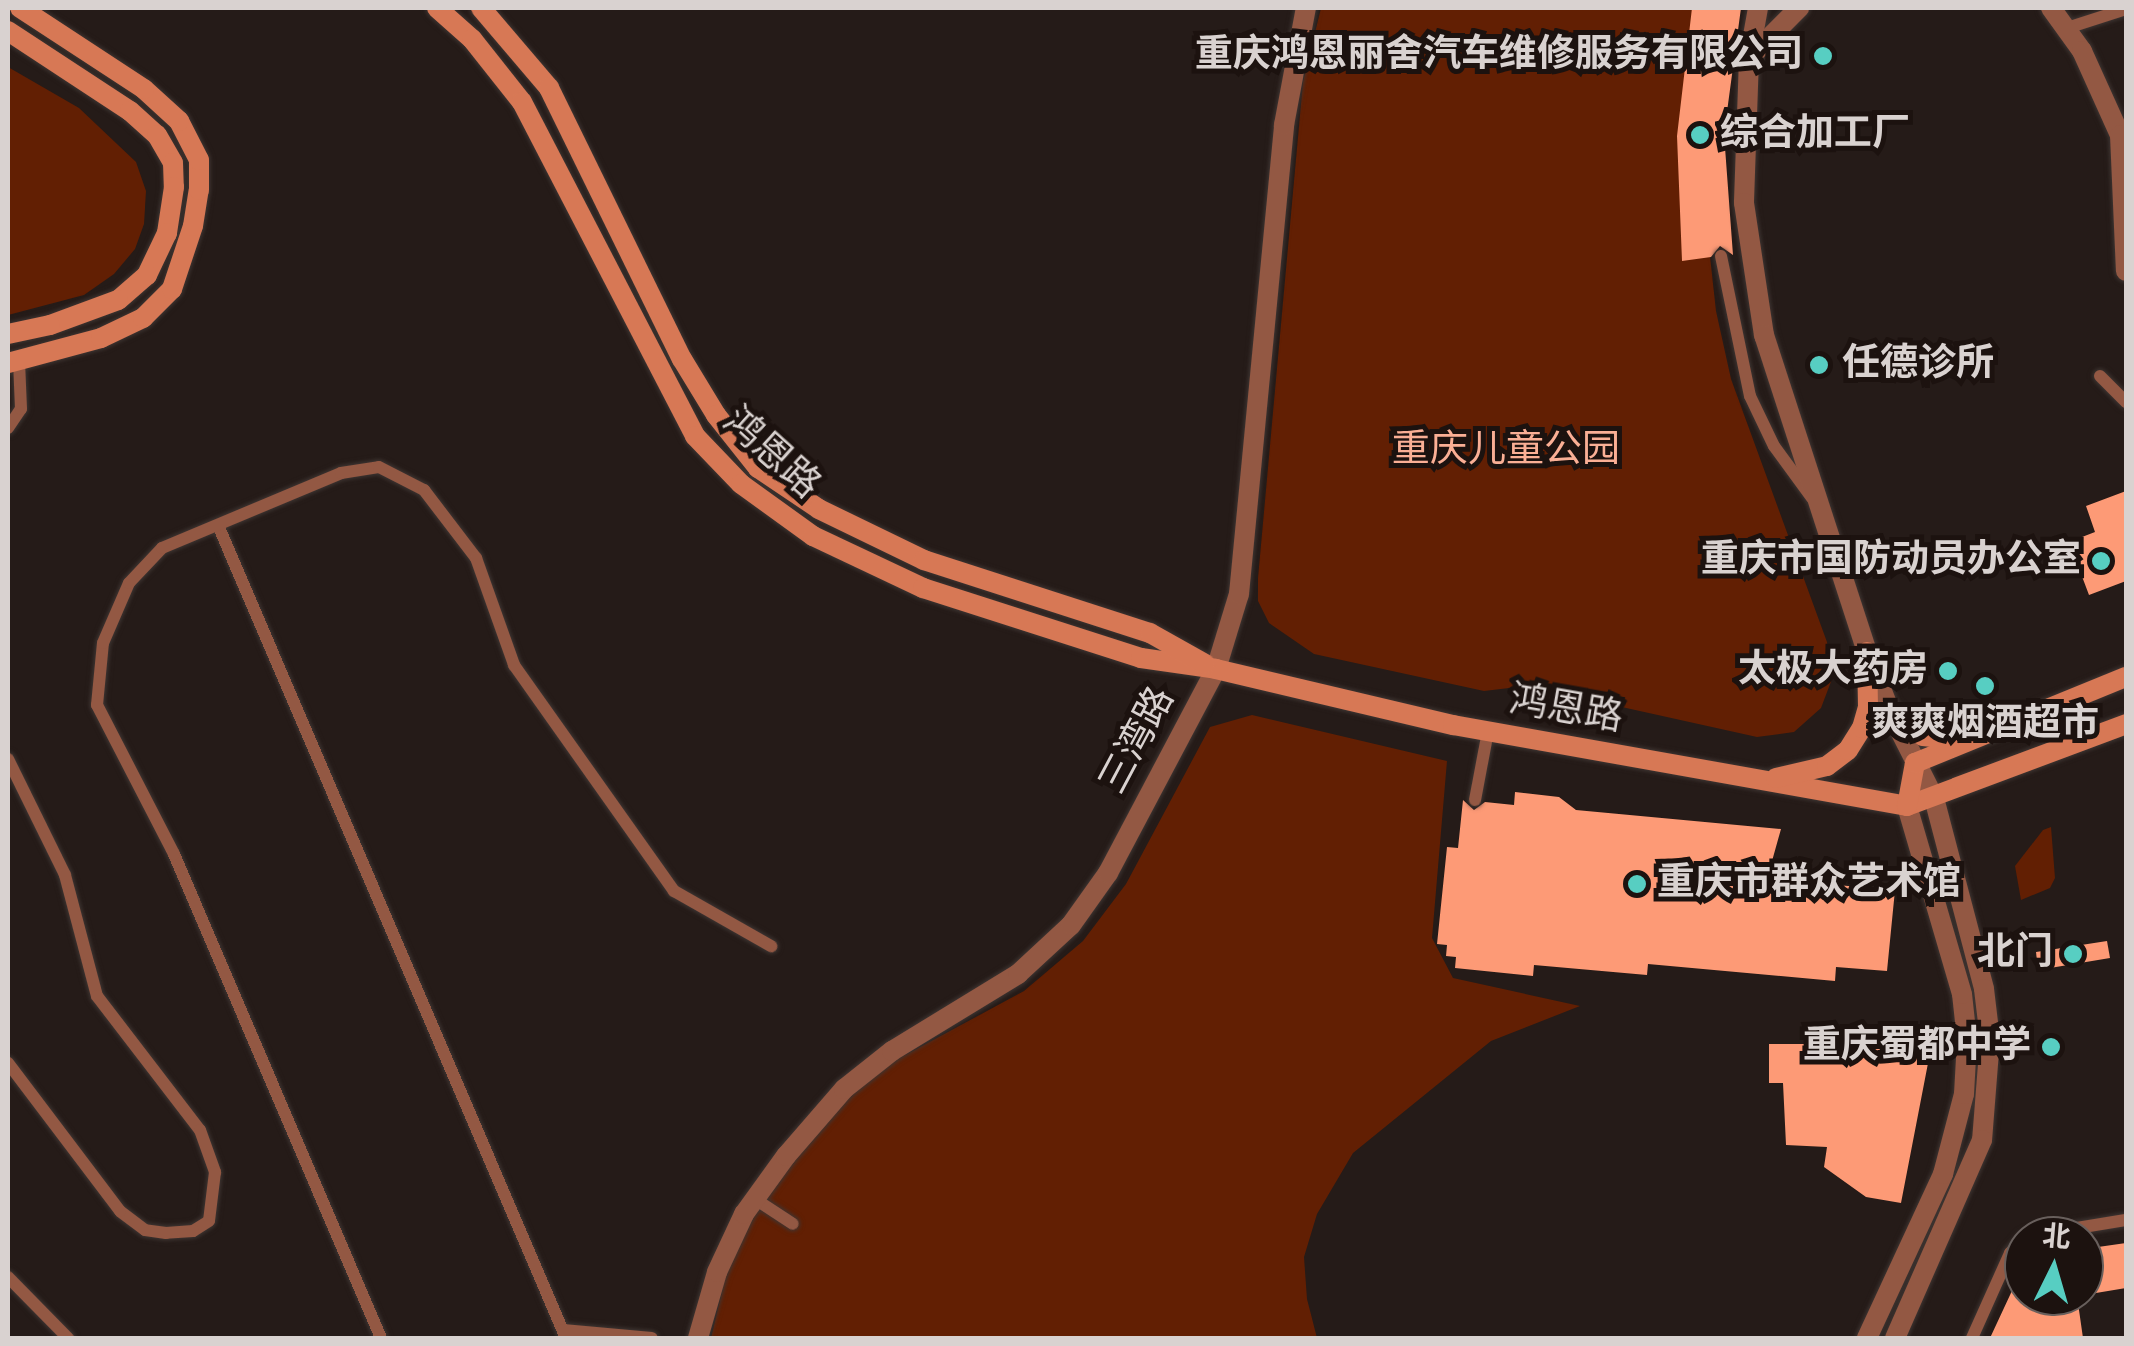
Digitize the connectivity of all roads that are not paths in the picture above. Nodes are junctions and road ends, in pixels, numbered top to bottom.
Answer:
1 (20, 8) edge
2 (437, 8) edge
3 (481, 8) edge
4 (1306, 8) edge
5 (1758, 8) edge
6 (1799, 8) edge
7 (2051, 8) edge
8 (2126, 10) edge
9 (2067, 28) junction
10 (8, 31) edge
11 (1749, 58) junction
12 (1720, 256) dead end
13 (2126, 270) edge
14 (8, 334) edge
15 (13, 362) edge
16 (2100, 376) dead end
17 (2126, 402) edge
18 (8, 428) edge
19 (1819, 508) junction
20 (218, 524) junction
21 (1868, 652) junction
22 (1216, 670) junction
23 (2126, 677) edge
24 (1889, 709) junction
25 (2126, 724) edge
26 (1488, 732) junction
27 (1972, 739) junction
28 (8, 759) edge
29 (1916, 763) junction
30 (1749, 780) junction
31 (1934, 798) junction
32 (1475, 800) dead end
33 (1907, 806) junction
34 (771, 946) dead end
35 (8, 1064) edge
36 (755, 1199) junction
37 (793, 1224) dead end
38 (2004, 1266) edge
39 (8, 1276) edge
40 (564, 1334) edge
41 (68, 1338) edge
42 (381, 1338) edge
43 (652, 1338) edge
44 (698, 1338) edge
45 (1866, 1338) edge
46 (1895, 1338) edge
47 (1972, 1338) edge

1 - 15 main road
2 - 22 main road, 鸿恩路
3 - 22 main road, 鸿恩路
4 - 22 street, 三湾路
5 - 11 street
6 - 11 street
7 - 9 street
8 - 9 lane
9 - 13 street
10 - 14 main road
11 - 19 street
12 - 19 lane
15 - 18 lane
16 - 17 lane
19 - 21 street
20 - 34 lane
20 - 40 lane
20 - 42 lane
21 - 24 street
21 - 30 main road
22 - 26 main road, 鸿恩路
22 - 36 street, 三湾路
23 - 27 main road
24 - 27 main road
24 - 29 street
25 - 31 main road, 鸿恩路
26 - 30 main road, 鸿恩路
26 - 32 lane
27 - 29 main road
28 - 35 lane
29 - 31 street
29 - 33 main road
30 - 33 main road, 鸿恩路
31 - 33 main road, 鸿恩路
31 - 46 street
33 - 45 street
36 - 37 lane
36 - 44 street, 三湾路
38 - 47 lane
39 - 41 lane
40 - 43 lane

